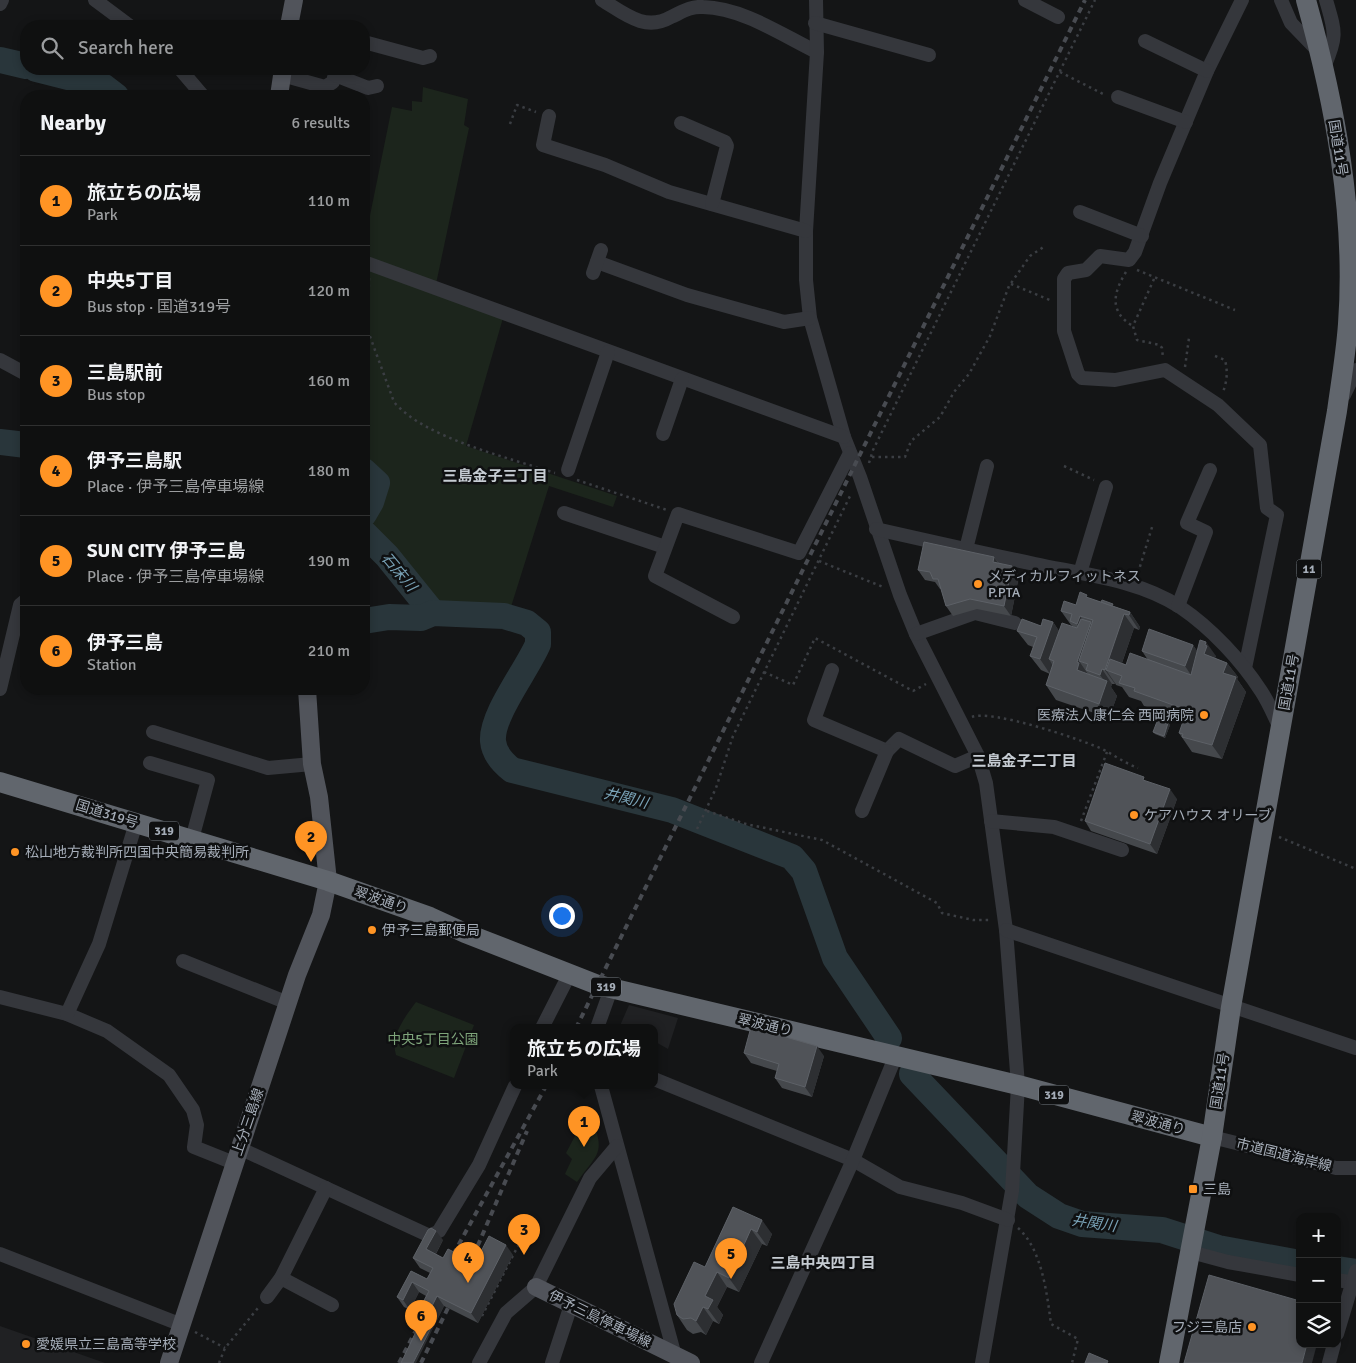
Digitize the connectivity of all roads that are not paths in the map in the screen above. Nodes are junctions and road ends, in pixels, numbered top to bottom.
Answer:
1 (2, 0) edge
2 (95, 0) edge
3 (294, 0) edge
4 (602, 0) edge
5 (816, 0) edge
6 (1026, 0) edge
7 (1242, 0) edge
8 (1281, 0) edge
9 (1306, 0) edge
10 (1326, 0) edge
11 (0, 4) edge
12 (1058, 17) dead end
13 (122, 20) edge
14 (290, 20) edge
15 (815, 23) junction
16 (1145, 41) dead end
17 (370, 44) edge
18 (817, 52) junction
19 (929, 55) dead end
20 (430, 56) dead end
21 (1322, 60) junction
22 (1207, 70) junction
23 (185, 75) edge
24 (282, 75) edge
25 (290, 75) edge
26 (334, 75) edge
27 (341, 75) edge
28 (377, 86) dead end
29 (198, 90) edge
30 (280, 90) edge
31 (1118, 97) road end
32 (549, 116) road end
33 (1186, 122) junction
34 (681, 123) dead end
35 (712, 204) junction
36 (1080, 212) dead end
37 (806, 231) junction
38 (1142, 236) junction
39 (597, 262) dead end
40 (370, 265) edge
41 (810, 318) junction
42 (608, 352) junction
43 (0, 360) edge
44 (1356, 370) edge
45 (20, 371) edge
46 (682, 379) junction
47 (1337, 411) junction
48 (663, 434) dead end
49 (844, 437) junction
50 (850, 453) junction
51 (987, 466) dead end
52 (1210, 470) dead end
53 (566, 474) road end
54 (1106, 487) road end
55 (564, 513) dead end
56 (876, 529) junction
57 (665, 547) junction
58 (966, 549) junction
59 (1080, 573) junction
60 (20, 605) edge
61 (1178, 606) junction
62 (733, 617) dead end
63 (1015, 623) dead end
64 (916, 634) junction
65 (1245, 668) junction
66 (832, 670) dead end
67 (0, 689) edge
68 (307, 695) edge
69 (1280, 728) junction
70 (152, 732) dead end
71 (887, 751) junction
72 (978, 756) junction
73 (150, 763) dead end
74 (312, 764) junction
75 (0, 782) edge
76 (862, 811) dead end
77 (991, 821) junction
78 (136, 823) junction
79 (192, 839) junction
80 (1122, 850) edge
81 (328, 881) junction
82 (1005, 924) junction
83 (183, 961) dead end
84 (569, 975) junction
85 (612, 989) junction
86 (0, 997) edge
87 (288, 1003) junction
88 (1232, 1007) junction
89 (67, 1014) junction
90 (544, 1024) edge
91 (599, 1024) edge
92 (1356, 1048) edge
93 (896, 1056) junction
94 (658, 1082) edge
95 (1018, 1085) junction
96 (514, 1089) edge
97 (602, 1089) edge
98 (1212, 1137) junction
99 (617, 1146) junction
100 (236, 1156) junction
101 (852, 1160) junction
102 (1356, 1168) edge
103 (326, 1188) junction
104 (1008, 1220) junction
105 (1190, 1252) junction
106 (0, 1254) edge
107 (1296, 1274) edge
108 (281, 1278) junction
109 (1355, 1279) edge
110 (1341, 1280) edge
111 (536, 1287) junction
112 (268, 1297) road end
113 (332, 1305) dead end
114 (571, 1305) junction
115 (1341, 1322) edge
116 (182, 1325) junction
117 (1333, 1348) edge
118 (674, 1356) junction
119 (169, 1363) edge
120 (479, 1363) edge
121 (552, 1363) edge
122 (691, 1363) edge
123 (761, 1363) edge
124 (982, 1363) edge
125 (1169, 1363) edge
126 (1329, 1363) edge

1 - 11 street
2 - 13 street
3 - 14 main road
4 - 18 street
5 - 15 street
6 - 12 street
7 - 22 street
8 - 21 street
9 - 21 highway, 国道11号 / 11
10 - 21 street
15 - 18 street
15 - 19 street
16 - 22 street
17 - 20 street
18 - 37 street
21 - 47 highway, 国道11号 / 11
22 - 33 street
23 - 29 street
24 - 30 main road
25 - 26 street
27 - 28 street
31 - 33 street
32 - 35 street
33 - 38 street
34 - 35 street
35 - 37 street
36 - 38 street
37 - 41 street
38 - 65 street
39 - 41 street
40 - 42 street
41 - 49 street
42 - 46 street
42 - 53 street
43 - 45 street
44 - 47 street
46 - 48 street
46 - 49 street
47 - 69 highway, 国道11号 / 11
49 - 50 street
50 - 56 street
50 - 57 street
51 - 58 street
52 - 61 street
54 - 59 street
55 - 57 street
56 - 58 street
56 - 64 street
57 - 62 street
58 - 59 street
59 - 61 street
60 - 67 street
61 - 65 street
63 - 64 street
64 - 72 street
65 - 69 street
66 - 71 street
68 - 74 main road, 上分三島線
69 - 88 highway, 国道11号 / 11
70 - 74 street
71 - 72 street
71 - 76 street
72 - 77 street
73 - 79 street
74 - 81 main road, 上分三島線
75 - 78 highway, 国道319号 / 319
77 - 80 street
77 - 82 street
78 - 79 highway, 国道319号 / 319
78 - 89 street
79 - 81 highway, 国道319号 / 319
81 - 84 highway, 翠波通り / 319
81 - 87 main road, 上分三島線
82 - 88 street
82 - 95 street
83 - 87 street
84 - 85 highway, 翠波通り / 319
84 - 90 street
85 - 91 street
85 - 93 highway, 翠波通り / 319
86 - 89 street
87 - 100 main road, 上分三島線
88 - 92 street
88 - 98 highway, 国道11号 / 11
89 - 100 street
93 - 95 highway, 翠波通り / 319
93 - 101 street
94 - 101 street
95 - 98 highway, 翠波通り / 319
95 - 104 street
96 - 103 street
97 - 99 street
98 - 102 street, 市道国道海岸線
98 - 105 highway, 国道11号 / 11
99 - 111 street
99 - 118 street
100 - 103 street
100 - 116 main road, 上分三島線
101 - 104 street
101 - 123 street
103 - 108 street
104 - 124 street
105 - 107 street
105 - 125 highway, 国道11号 / 11
106 - 116 street
108 - 112 street
108 - 113 street
109 - 110 street
109 - 115 street
111 - 114 main road, 伊予三島停車場線
111 - 120 street
114 - 118 main road, 伊予三島停車場線
114 - 121 street
116 - 119 main road, 上分三島線
117 - 126 street
118 - 122 main road, 伊予三島停車場線

